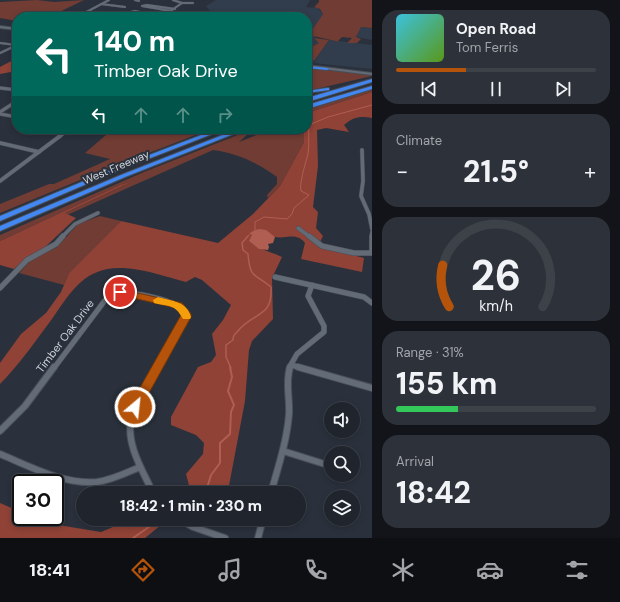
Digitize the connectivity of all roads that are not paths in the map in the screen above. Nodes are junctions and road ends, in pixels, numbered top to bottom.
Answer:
1 (109, 0) edge
2 (135, 0) edge
3 (174, 0) edge
4 (138, 1) edge
5 (182, 3) junction
6 (193, 3) dead end
7 (100, 4) junction
8 (125, 7) dead end
9 (175, 9) junction
10 (171, 11) joint
11 (86, 12) edge
12 (131, 12) edge
13 (143, 12) edge
14 (0, 27) edge
15 (12, 28) edge
16 (0, 43) edge
17 (12, 44) edge
18 (12, 47) edge
19 (0, 52) edge
20 (312, 66) edge
21 (312, 67) edge
22 (327, 68) joint
23 (372, 73) edge
24 (372, 83) edge
25 (0, 88) edge
26 (12, 89) edge
27 (312, 91) edge
28 (312, 99) edge
29 (12, 105) edge
30 (312, 105) edge
31 (0, 113) edge
32 (12, 116) edge
33 (62, 134) edge
34 (209, 134) edge
35 (230, 134) edge
36 (0, 143) edge
37 (362, 150) dead end
38 (39, 152) junction
39 (0, 180) edge
40 (98, 213) dead end
41 (0, 219) edge
42 (298, 228) dead end
43 (0, 229) edge
44 (372, 231) edge
45 (372, 253) edge
46 (275, 277) dead end
47 (312, 285) junction
48 (0, 288) edge
49 (372, 303) edge
50 (291, 365) junction
51 (372, 388) edge
52 (0, 431) edge
53 (283, 451) junction
54 (0, 454) edge
55 (324, 464) edge
56 (140, 467) junction
57 (150, 486) edge
58 (273, 486) edge
59 (191, 526) edge
60 (261, 526) edge
61 (225, 538) edge
62 (258, 538) edge

1 - 7 street
2 - 4 street
3 - 5 street
5 - 6 street
5 - 9 street
7 - 8 street
7 - 11 street
9 - 10 street
9 - 10 street
12 - 13 street
14 - 15 main road
16 - 17 street
18 - 19 street
20 - 22 highway
21 - 23 main road
22 - 23 main road
24 - 27 highway
24 - 28 highway
24 - 30 highway
25 - 26 street
29 - 31 street
31 - 32 street
33 - 38 street
34 - 41 highway, West Freeway
35 - 43 highway, West Freeway
36 - 38 street
37 - 44 street
38 - 39 street
40 - 48 street
42 - 45 street
44 - 45 street
46 - 47 street
47 - 49 street
47 - 50 street
50 - 51 street
50 - 53 street
52 - 56 street, Timber Oak Drive
53 - 55 street
53 - 58 street
54 - 56 street
56 - 57 street
59 - 61 street
60 - 62 street

